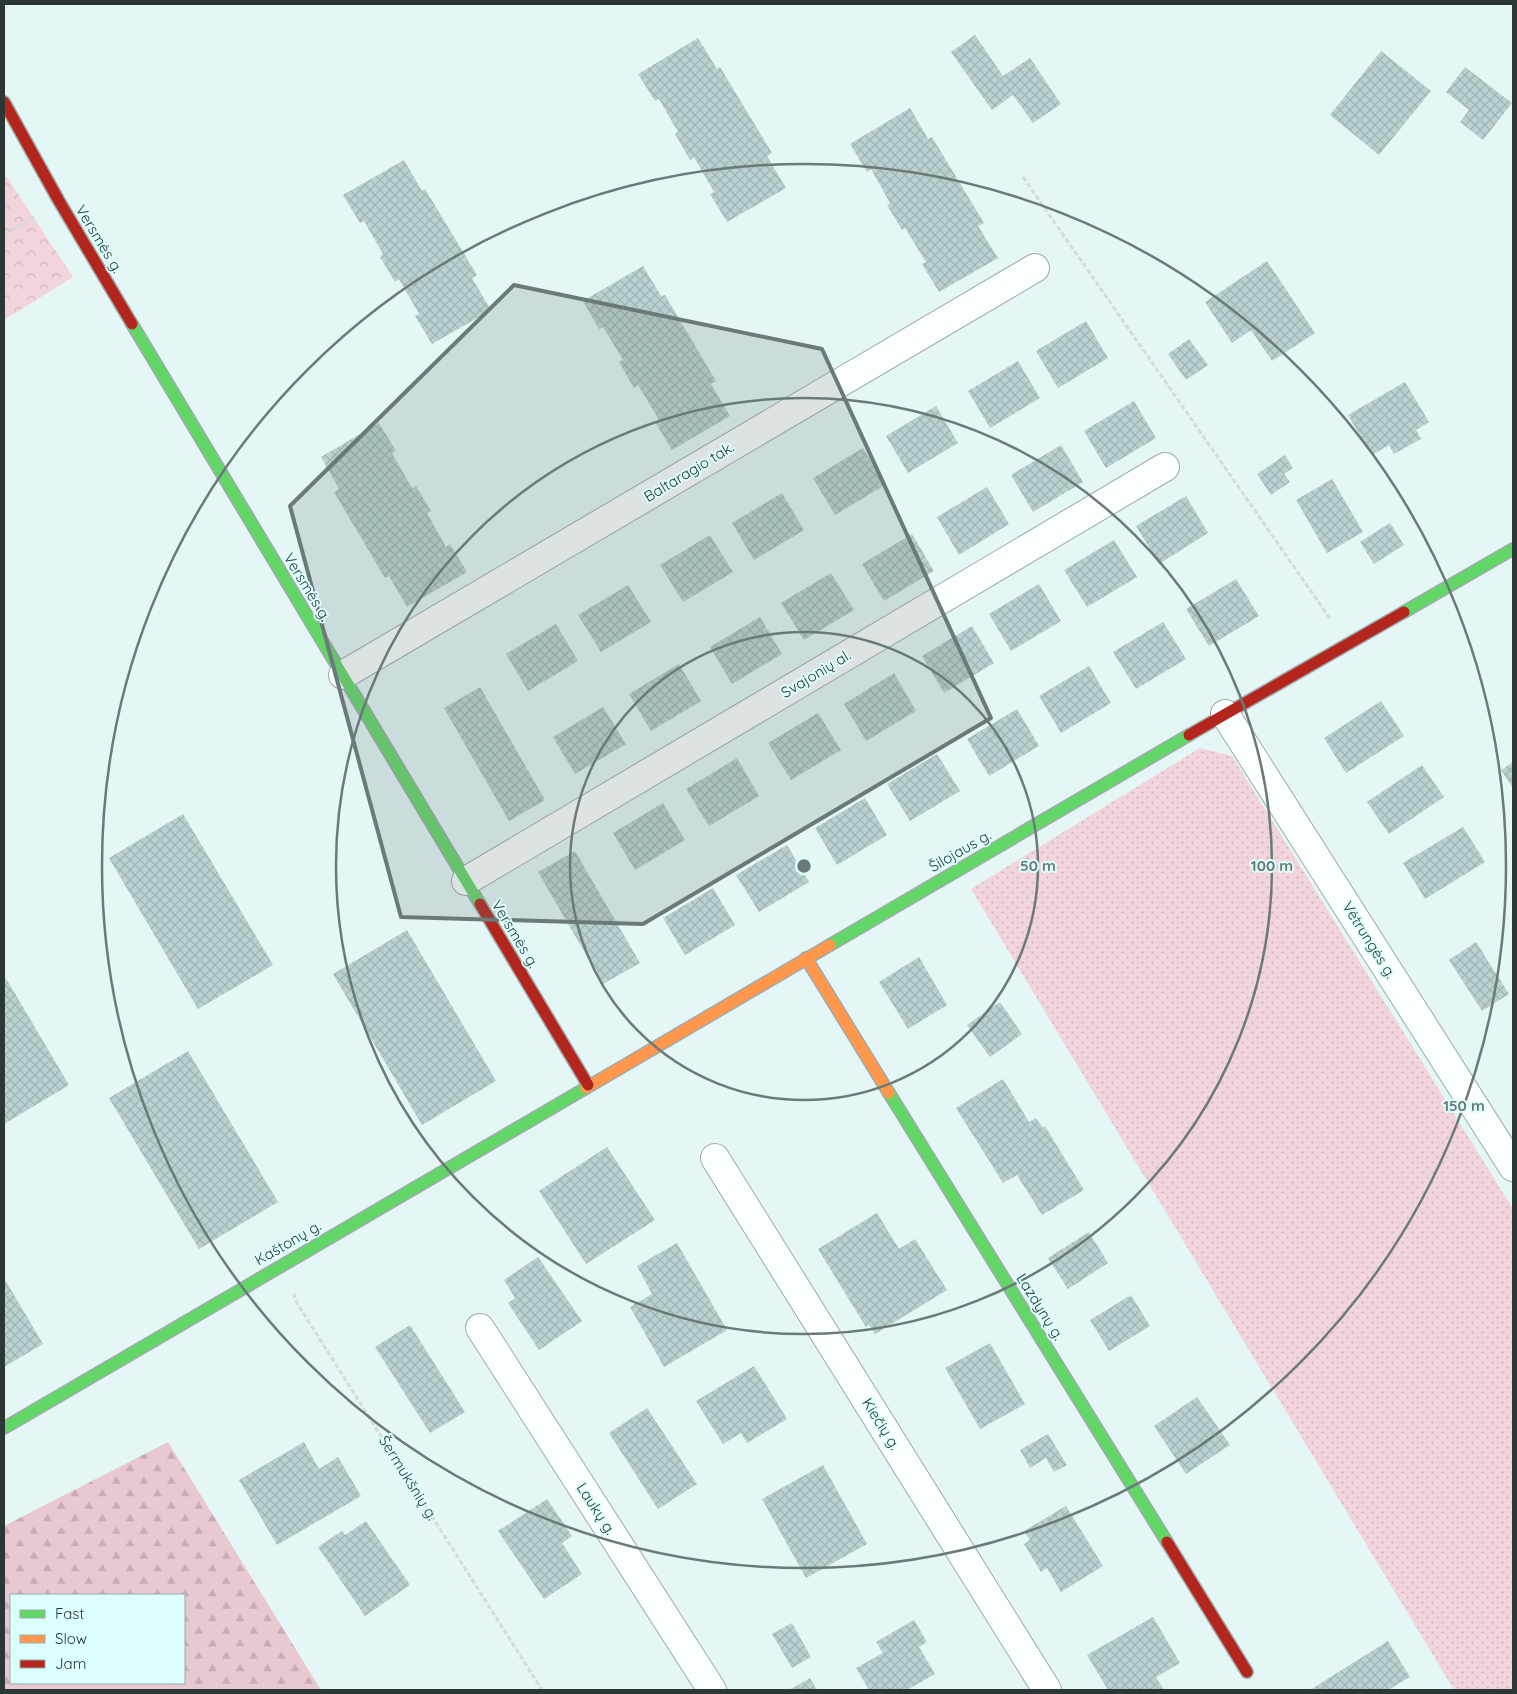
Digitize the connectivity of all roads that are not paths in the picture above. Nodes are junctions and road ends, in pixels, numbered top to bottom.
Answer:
1 (4, 102) edge
2 (1035, 268) dead end
3 (1165, 467) dead end
4 (1513, 549) edge
5 (343, 675) junction
6 (1225, 714) junction
7 (466, 881) junction
8 (806, 958) junction
9 (588, 1085) junction
10 (715, 1158) dead end
11 (1513, 1167) edge
12 (480, 1328) dead end
13 (4, 1428) edge
14 (1247, 1672) dead end
15 (712, 1690) edge
16 (1047, 1690) edge

1 - 5 street, Versmės g.
2 - 5 street, Baltaragio tak.
3 - 7 street, Svajonių al.
4 - 6 street, Šilojaus g.
5 - 7 street, Versmės g.
6 - 8 street, Šilojaus g.
6 - 11 street, Vėtrungės g.
7 - 9 street, Versmės g.
8 - 9 street, Šilojaus g.
8 - 14 street, Lazdynų g.
9 - 13 street, Kaštonų g.
10 - 16 street, Kiečių g.
12 - 15 street, Laukų g.

